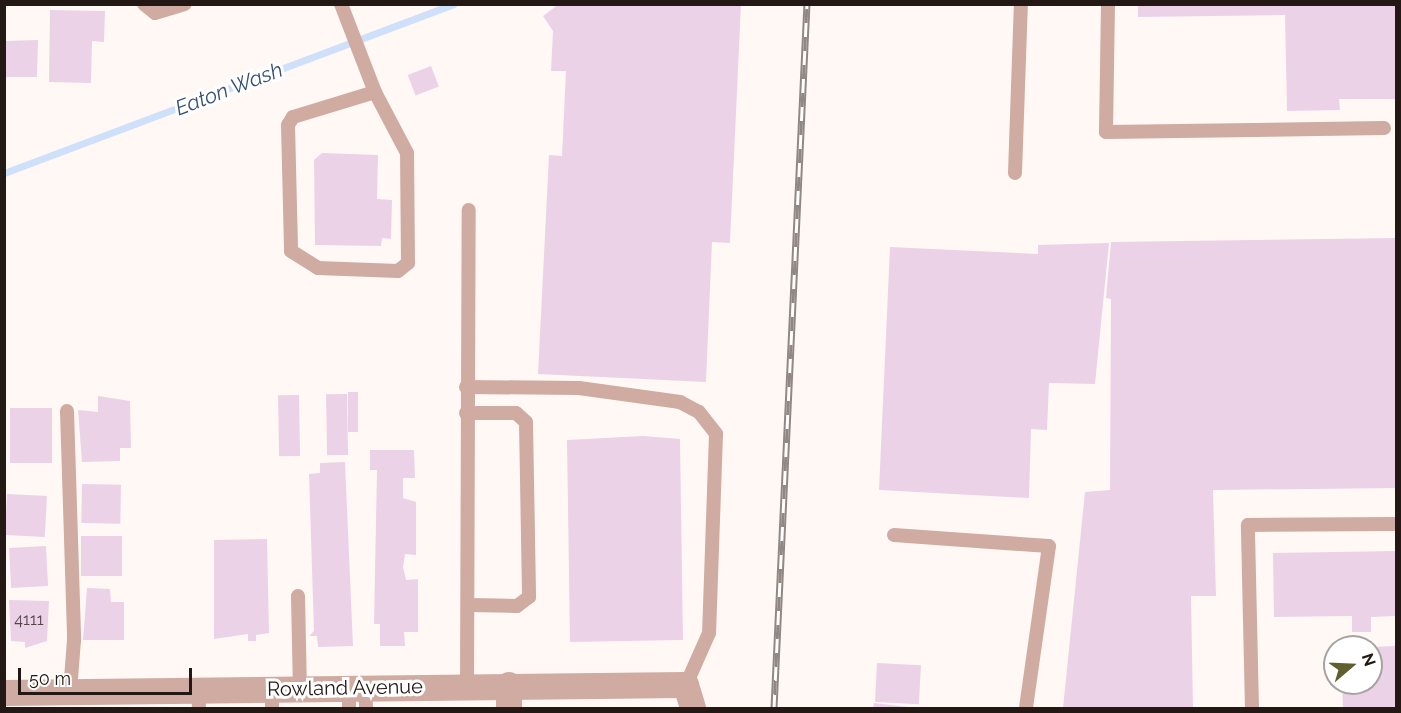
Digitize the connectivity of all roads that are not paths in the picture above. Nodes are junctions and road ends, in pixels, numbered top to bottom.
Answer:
1 (144, 4) edge
2 (185, 4) edge
3 (341, 4) edge
4 (1021, 4) edge
5 (1108, 4) edge
6 (372, 87) junction
7 (1384, 128) dead end
8 (1015, 173) dead end
9 (469, 210) dead end
10 (466, 387) junction
11 (67, 411) dead end
12 (466, 413) junction
13 (1396, 524) edge
14 (894, 535) dead end
15 (298, 596) dead end
16 (469, 604) junction
17 (467, 686) junction
18 (300, 689) junction
19 (70, 692) junction
20 (4, 693) edge
21 (509, 697) edge
22 (690, 697) edge
23 (357, 698) edge
24 (198, 699) edge
25 (272, 699) edge
26 (1026, 708) edge
27 (1252, 708) edge

1 - 2 lane
3 - 6 lane
4 - 8 lane
5 - 7 lane
6 - 6 lane
9 - 10 lane
10 - 12 lane
10 - 22 lane
11 - 19 lane
12 - 16 lane
12 - 16 lane
13 - 27 lane
14 - 26 lane
15 - 18 lane
16 - 17 lane
17 - 21 street, Rowland Avenue
17 - 23 street, Rowland Avenue
18 - 23 street, Rowland Avenue
18 - 25 street, Rowland Avenue
19 - 20 street, Rowland Avenue
19 - 24 street, Rowland Avenue
21 - 22 street, Rowland Avenue
24 - 25 street, Rowland Avenue

